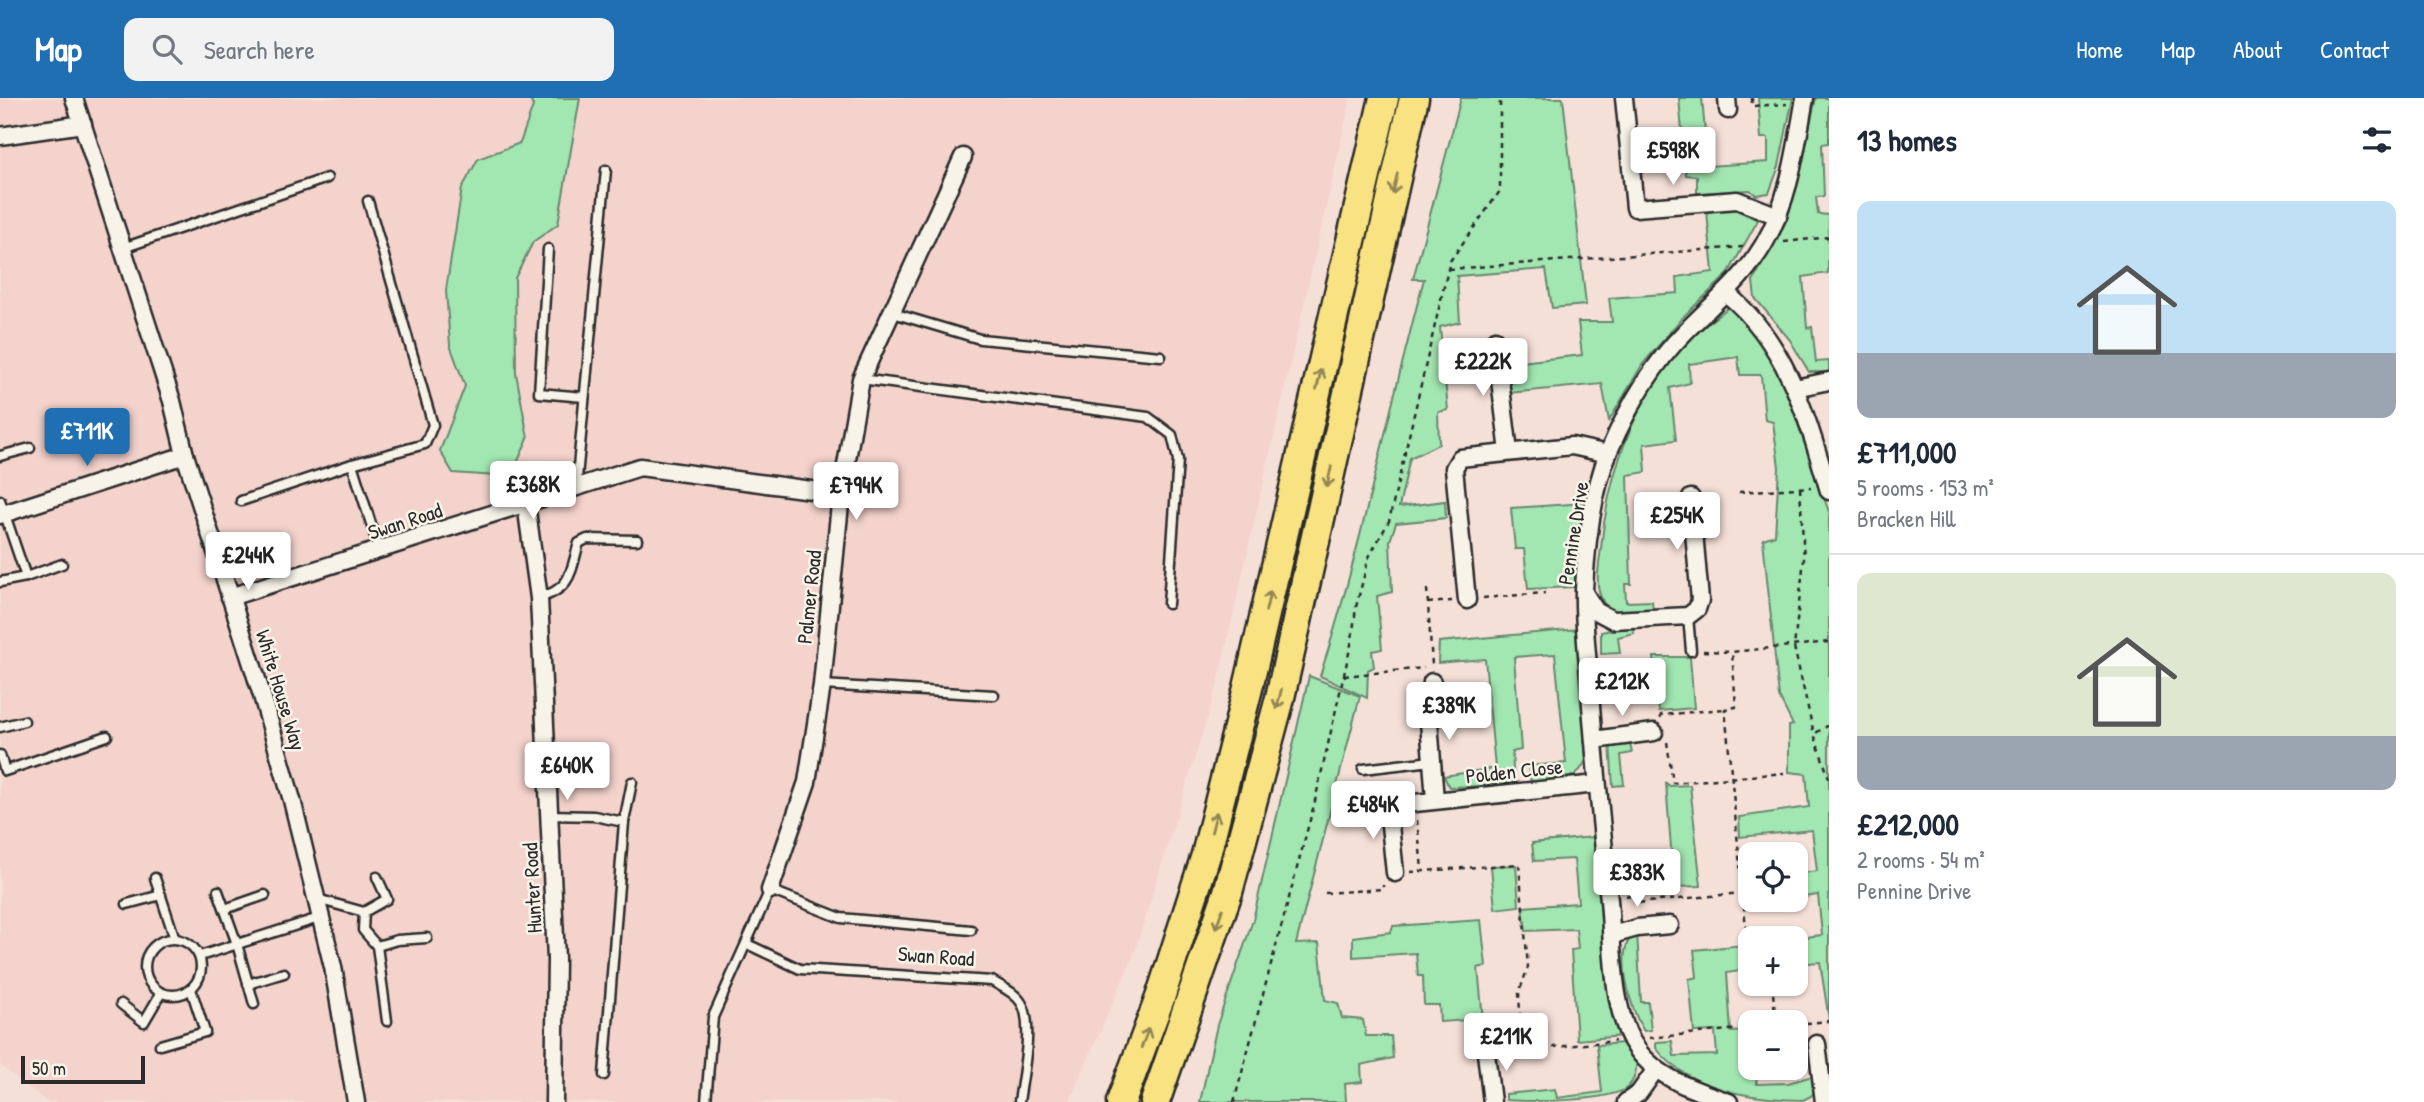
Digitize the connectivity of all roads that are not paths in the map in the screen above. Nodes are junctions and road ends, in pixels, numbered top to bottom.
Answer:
1 (74, 98) edge
2 (1624, 98) edge
3 (1804, 101) edge
4 (1382, 103) edge
5 (1414, 104) edge
6 (83, 124) junction
7 (0, 136) edge
8 (963, 157) dead end
9 (606, 170) dead end
10 (327, 178) dead end
11 (368, 201) dead end
12 (1777, 216) junction
13 (122, 248) junction
14 (548, 249) dead end
15 (1727, 294) junction
16 (893, 313) junction
17 (1495, 340) dead end
18 (1161, 356) dead end
19 (861, 379) junction
20 (1829, 381) edge
21 (1795, 388) junction
22 (584, 397) junction
23 (30, 448) dead end
24 (1509, 452) junction
25 (1608, 454) junction
26 (185, 455) junction
27 (0, 456) edge
28 (352, 464) junction
29 (576, 488) junction
30 (1829, 491) edge
31 (841, 494) junction
32 (1691, 498) dead end
33 (242, 501) dead end
34 (526, 504) junction
35 (1, 510) edge
36 (637, 540) dead end
37 (380, 552) junction
38 (62, 564) dead end
39 (26, 577) junction
40 (0, 582) edge
41 (1584, 593) junction
42 (230, 597) junction
43 (539, 598) junction
44 (1467, 600) road end
45 (1168, 604) dead end
46 (1688, 616) junction
47 (1691, 651) road end
48 (1432, 682) dead end
49 (822, 685) junction
50 (994, 695) dead end
51 (24, 721) dead end
52 (0, 727) edge
53 (1654, 732) road end
54 (107, 736) dead end
55 (1594, 740) junction
56 (0, 755) edge
57 (1432, 761) junction
58 (1363, 769) dead end
59 (632, 782) dead end
60 (1597, 784) junction
61 (1435, 800) junction
62 (1388, 806) junction
63 (1367, 808) dead end
64 (550, 815) junction
65 (624, 822) junction
66 (1395, 873) road end
67 (377, 877) dead end
68 (155, 878) dead end
69 (771, 890) junction
70 (218, 891) dead end
71 (161, 895) junction
72 (265, 895) dead end
73 (317, 899) junction
74 (127, 904) dead end
75 (225, 909) junction
76 (364, 912) junction
77 (322, 917) junction
78 (1670, 925) dead end
79 (971, 930) dead end
80 (1612, 935) junction
81 (427, 938) dead end
82 (175, 939) junction
83 (237, 944) junction
84 (747, 944) junction
85 (377, 946) junction
86 (200, 956) junction
87 (284, 973) dead end
88 (248, 984) junction
89 (191, 989) junction
90 (161, 993) junction
91 (121, 1004) dead end
92 (254, 1004) dead end
93 (387, 1021) dead end
94 (1817, 1044) dead end
95 (160, 1045) dead end
96 (1486, 1053) road end
97 (1656, 1069) junction
98 (604, 1075) dead end
99 (356, 1102) edge
100 (554, 1102) edge
101 (706, 1102) edge
102 (1019, 1102) edge
103 (1121, 1102) edge
104 (1155, 1102) edge
105 (1492, 1102) edge
106 (1626, 1102) edge
107 (1728, 1102) edge
108 (1824, 1102) edge

1 - 6 street, White House Way
2 - 12 street
3 - 12 street, Pennine Drive
103 -> 4 highway
5 -> 104 highway
6 - 7 street
6 - 13 street, White House Way
8 - 16 street, Palmer Road
9 - 22 lane
10 - 13 lane
11 - 28 lane
12 - 15 street, Pennine Drive
13 - 26 street, White House Way
14 - 22 lane
15 - 21 street
15 - 25 street, Pennine Drive
16 - 18 lane
16 - 19 street, Palmer Road
17 - 24 street
19 - 31 street, Palmer Road
19 - 45 lane
20 - 21 street
21 - 30 street
22 - 29 lane
23 - 27 lane
24 - 25 street
24 - 44 street
25 - 41 street, Pennine Drive
26 - 35 street
26 - 42 street, White House Way
28 - 33 lane
28 - 37 lane
29 - 31 street, Swan Road
29 - 34 street, Swan Road
31 - 49 street, Palmer Road
32 - 46 street
34 - 37 street, Swan Road
34 - 43 street, Hunter Road
35 - 39 lane
36 - 43 lane
37 - 42 street, Swan Road
38 - 39 lane
39 - 40 lane
41 - 46 street
41 - 55 street, Pennine Drive
42 - 73 street, White House Way
43 - 64 street, Hunter Road
46 - 47 lane
48 - 57 street
49 - 50 lane
49 - 69 street, Palmer Road
51 - 52 lane
53 - 55 street
54 - 56 lane
55 - 60 street, Pennine Drive
57 - 58 lane
57 - 61 street
59 - 65 lane
60 - 61 street, Polden Close
60 - 80 street, Pennine Drive
61 - 62 street, Polden Close
62 - 63 street, Polden Close
62 - 66 street
64 - 65 lane
64 - 100 street, Hunter Road
65 - 98 lane
67 - 76 lane
68 - 71 lane
69 - 79 lane
69 - 84 lane
70 - 75 lane
71 - 74 lane
71 - 82 lane
72 - 75 lane
73 - 76 lane
73 - 77 street, White House Way
75 - 83 lane
76 - 85 lane
77 - 83 lane
77 - 99 street, White House Way
78 - 80 street
80 - 97 street, Pennine Drive
81 - 85 lane
82 - 86 lane
82 - 90 lane
83 - 86 lane
83 - 88 lane
84 - 101 lane
84 - 102 lane, Swan Road
85 - 93 lane
86 - 89 lane
87 - 88 lane
88 - 92 lane
89 - 90 lane
89 - 95 lane
90 - 91 lane
94 - 108 street
96 - 105 street
97 - 106 street
97 - 107 street, Pennine Drive

